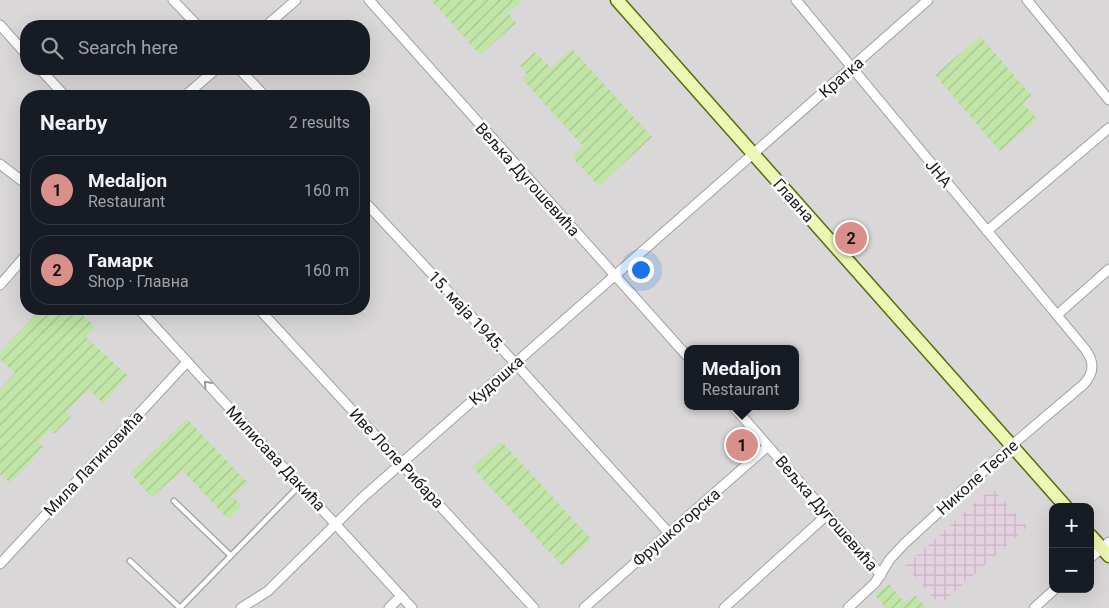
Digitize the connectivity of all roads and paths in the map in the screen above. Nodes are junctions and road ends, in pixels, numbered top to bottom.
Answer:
1 (173, 0) edge
2 (296, 0) edge
3 (368, 0) edge
4 (617, 0) edge
5 (796, 0) edge
6 (928, 0) edge
7 (1027, 0) edge
8 (192, 20) edge
9 (273, 20) edge
10 (0, 25) edge
11 (20, 47) edge
12 (852, 68) junction
13 (46, 75) edge
14 (209, 75) edge
15 (245, 75) edge
16 (59, 90) edge
17 (192, 90) edge
18 (259, 90) edge
19 (1109, 100) edge
20 (1109, 128) edge
21 (753, 154) junction
22 (0, 164) edge
23 (20, 179) edge
24 (370, 207) edge
25 (987, 231) junction
26 (20, 262) edge
27 (1109, 269) edge
28 (616, 276) junction
29 (0, 284) edge
30 (144, 315) edge
31 (266, 315) edge
32 (1057, 315) junction
33 (1082, 346) joint
34 (684, 352) edge
35 (187, 362) junction
36 (515, 363) junction
37 (736, 410) edge
38 (1012, 445) junction
39 (768, 446) junction
40 (402, 463) junction
41 (300, 485) junction
42 (174, 501) dead end
43 (1063, 503) edge
44 (828, 514) junction
45 (335, 522) junction
46 (669, 533) junction
47 (1094, 538) edge
48 (1107, 549) edge
49 (230, 555) junction
50 (1094, 556) edge
51 (130, 561) dead end
52 (0, 564) edge
53 (881, 575) junction
54 (1051, 593) edge
55 (400, 596) junction
56 (179, 608) edge
57 (241, 608) edge
58 (389, 608) edge
59 (412, 608) edge
60 (534, 608) edge
61 (584, 608) edge
62 (724, 608) edge
63 (848, 608) edge
64 (1034, 608) edge

1 - 8 street
2 - 9 street
3 - 28 street, Вељка Дугошевића
4 - 21 main road, Главна
5 - 12 street, ЈНА
6 - 12 street, Кратка
7 - 19 street
10 - 11 street
12 - 21 street, Кратка
12 - 25 street, ЈНА
13 - 16 street
14 - 17 street
15 - 18 street
20 - 25 street
21 - 28 street, Кудошка
21 - 38 main road, Главна
22 - 23 street
24 - 36 street, 15. маја 1945.
25 - 32 street, ЈНА
26 - 29 street
27 - 32 street
28 - 34 street, Вељка Дугошевића
28 - 36 street, Кудошка
30 - 35 street, Милисава Дакића
31 - 40 street, Иве Лоле Рибара
32 - 33 street, ЈНА
33 - 38 street, Николе Тесле
41 -> 35 street, Милисава Дакића
35 - 52 street, Мила Латиновића
36 - 40 street, Кудошка
36 - 46 street, 15. маја 1945.
37 - 39 street, Вељка Дугошевића
38 - 43 main road, Главна
38 - 53 street, Николе Тесле
39 - 44 street, Вељка Дугошевића
39 - 46 street, Фрушкогорска
40 - 45 street, Кудошка
40 - 60 street, Иве Лоле Рибара
41 - 45 street, Милисава Дакића
41 - 49 lane
42 - 49 lane
44 - 53 street, Вељка Дугошевића
44 - 62 street
45 - 55 street, Милисава Дакића
45 - 57 street, Кудошка
46 - 61 street, Фрушкогорска
47 - 48 main road
48 - 50 street
49 - 56 lane
51 - 56 lane
53 - 63 street, Николе Тесле
54 - 64 street
55 - 58 street
55 - 59 street, Милисава Дакића

